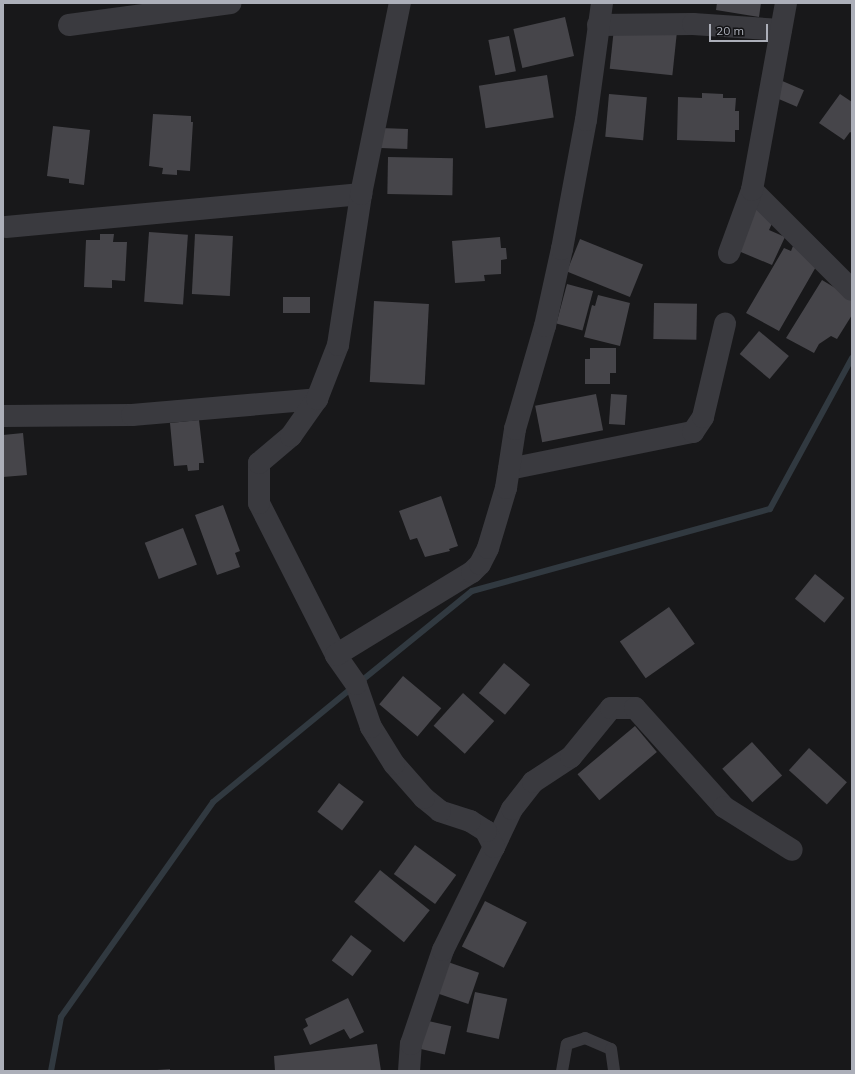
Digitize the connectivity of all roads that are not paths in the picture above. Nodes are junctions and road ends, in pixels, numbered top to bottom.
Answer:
1 (231, 3) edge
2 (400, 3) edge
3 (602, 3) edge
4 (786, 3) edge
5 (69, 25) dead end
6 (598, 25) junction
7 (781, 30) junction
8 (752, 190) junction
9 (362, 194) junction
10 (6, 226) dead end
11 (729, 253) dead end
12 (852, 290) edge
13 (725, 324) dead end
14 (317, 399) junction
15 (3, 416) edge
16 (509, 469) junction
17 (336, 655) junction
18 (494, 848) junction
19 (792, 850) dead end
20 (409, 1071) edge
21 (562, 1071) edge
22 (614, 1071) edge

1 - 5 street
2 - 9 street
3 - 6 street
4 - 7 street
6 - 7 street
6 - 16 street
7 - 8 street
8 - 11 street
8 - 12 street
9 - 10 street
9 - 14 street
13 - 16 street
14 - 15 street
14 - 17 street
16 - 17 street
17 - 18 street
18 - 19 street
18 - 20 street
21 - 22 lane

